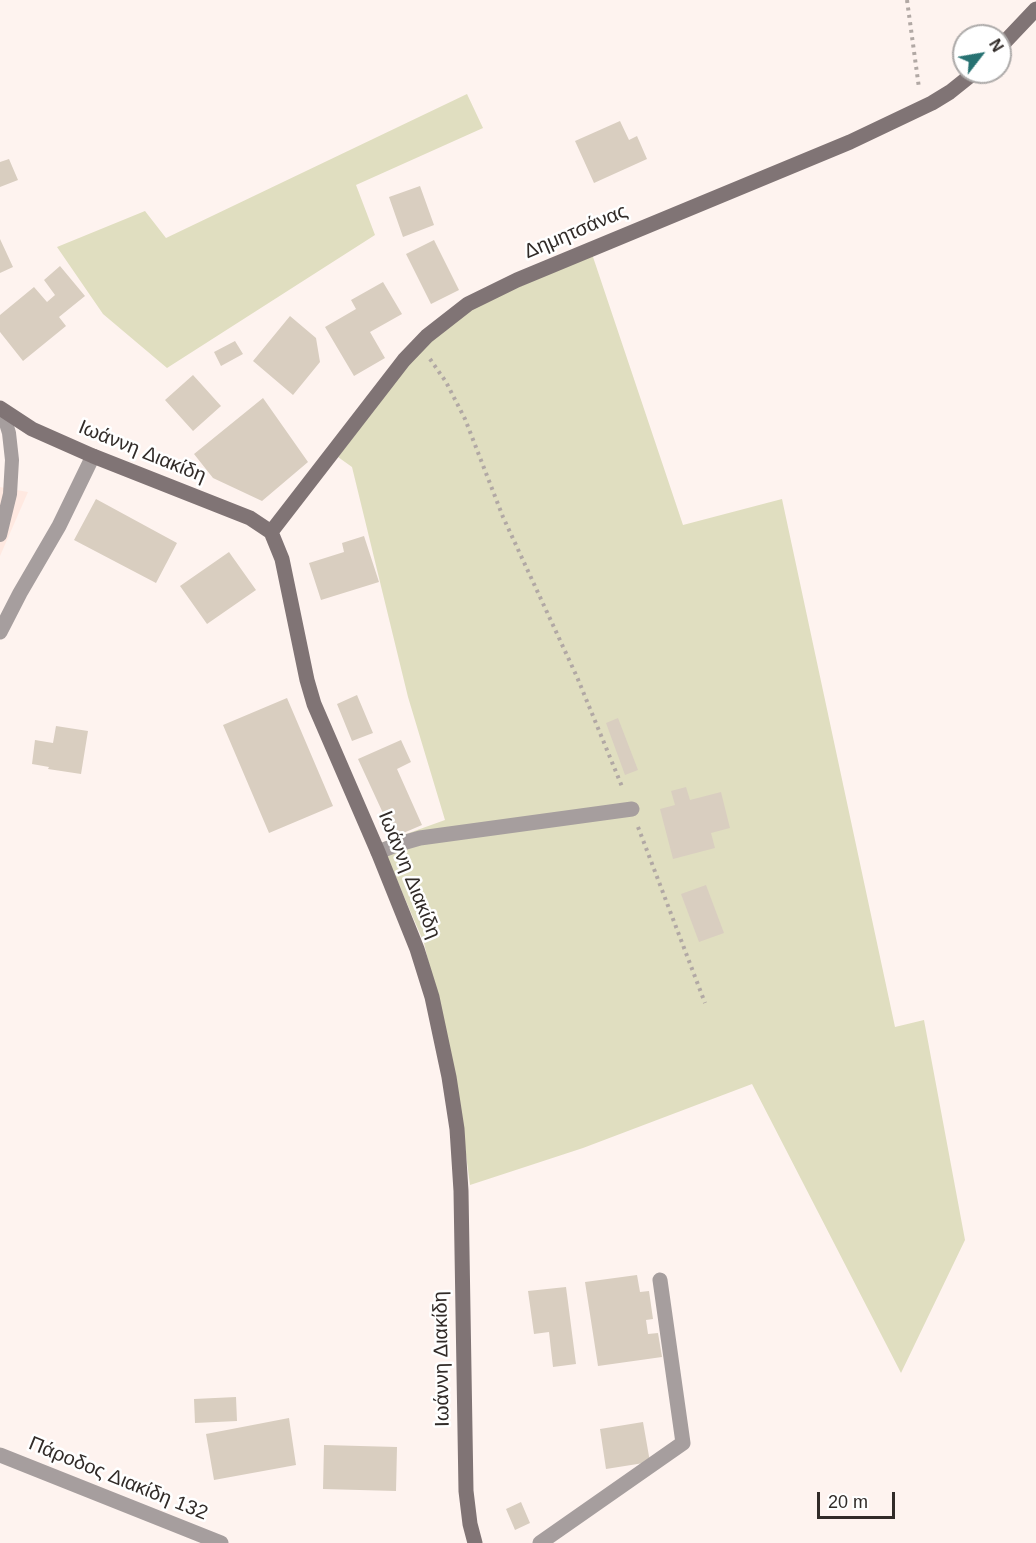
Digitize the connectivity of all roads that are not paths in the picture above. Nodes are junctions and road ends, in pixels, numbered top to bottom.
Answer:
1 (1036, 9) edge
2 (1012, 34) edge
3 (960, 84) edge
4 (1, 409) edge
5 (93, 456) junction
6 (271, 532) junction
7 (0, 535) edge
8 (0, 632) edge
9 (632, 809) road end
10 (378, 852) junction
11 (660, 1280) dead end
12 (0, 1455) edge
13 (221, 1543) edge
14 (475, 1543) edge
15 (540, 1543) edge

1 - 2 street
3 - 6 street, Δημητσάνας
4 - 5 street, Ιωάννη Διακίδη
4 - 7 lane
5 - 6 street, Ιωάννη Διακίδη
5 - 8 street
6 - 10 street, Ιωάννη Διακίδη
9 - 10 street
10 - 14 street, Ιωάννη Διακίδη
11 - 15 street
12 - 13 street, Πάροδος Διακίδη 132

